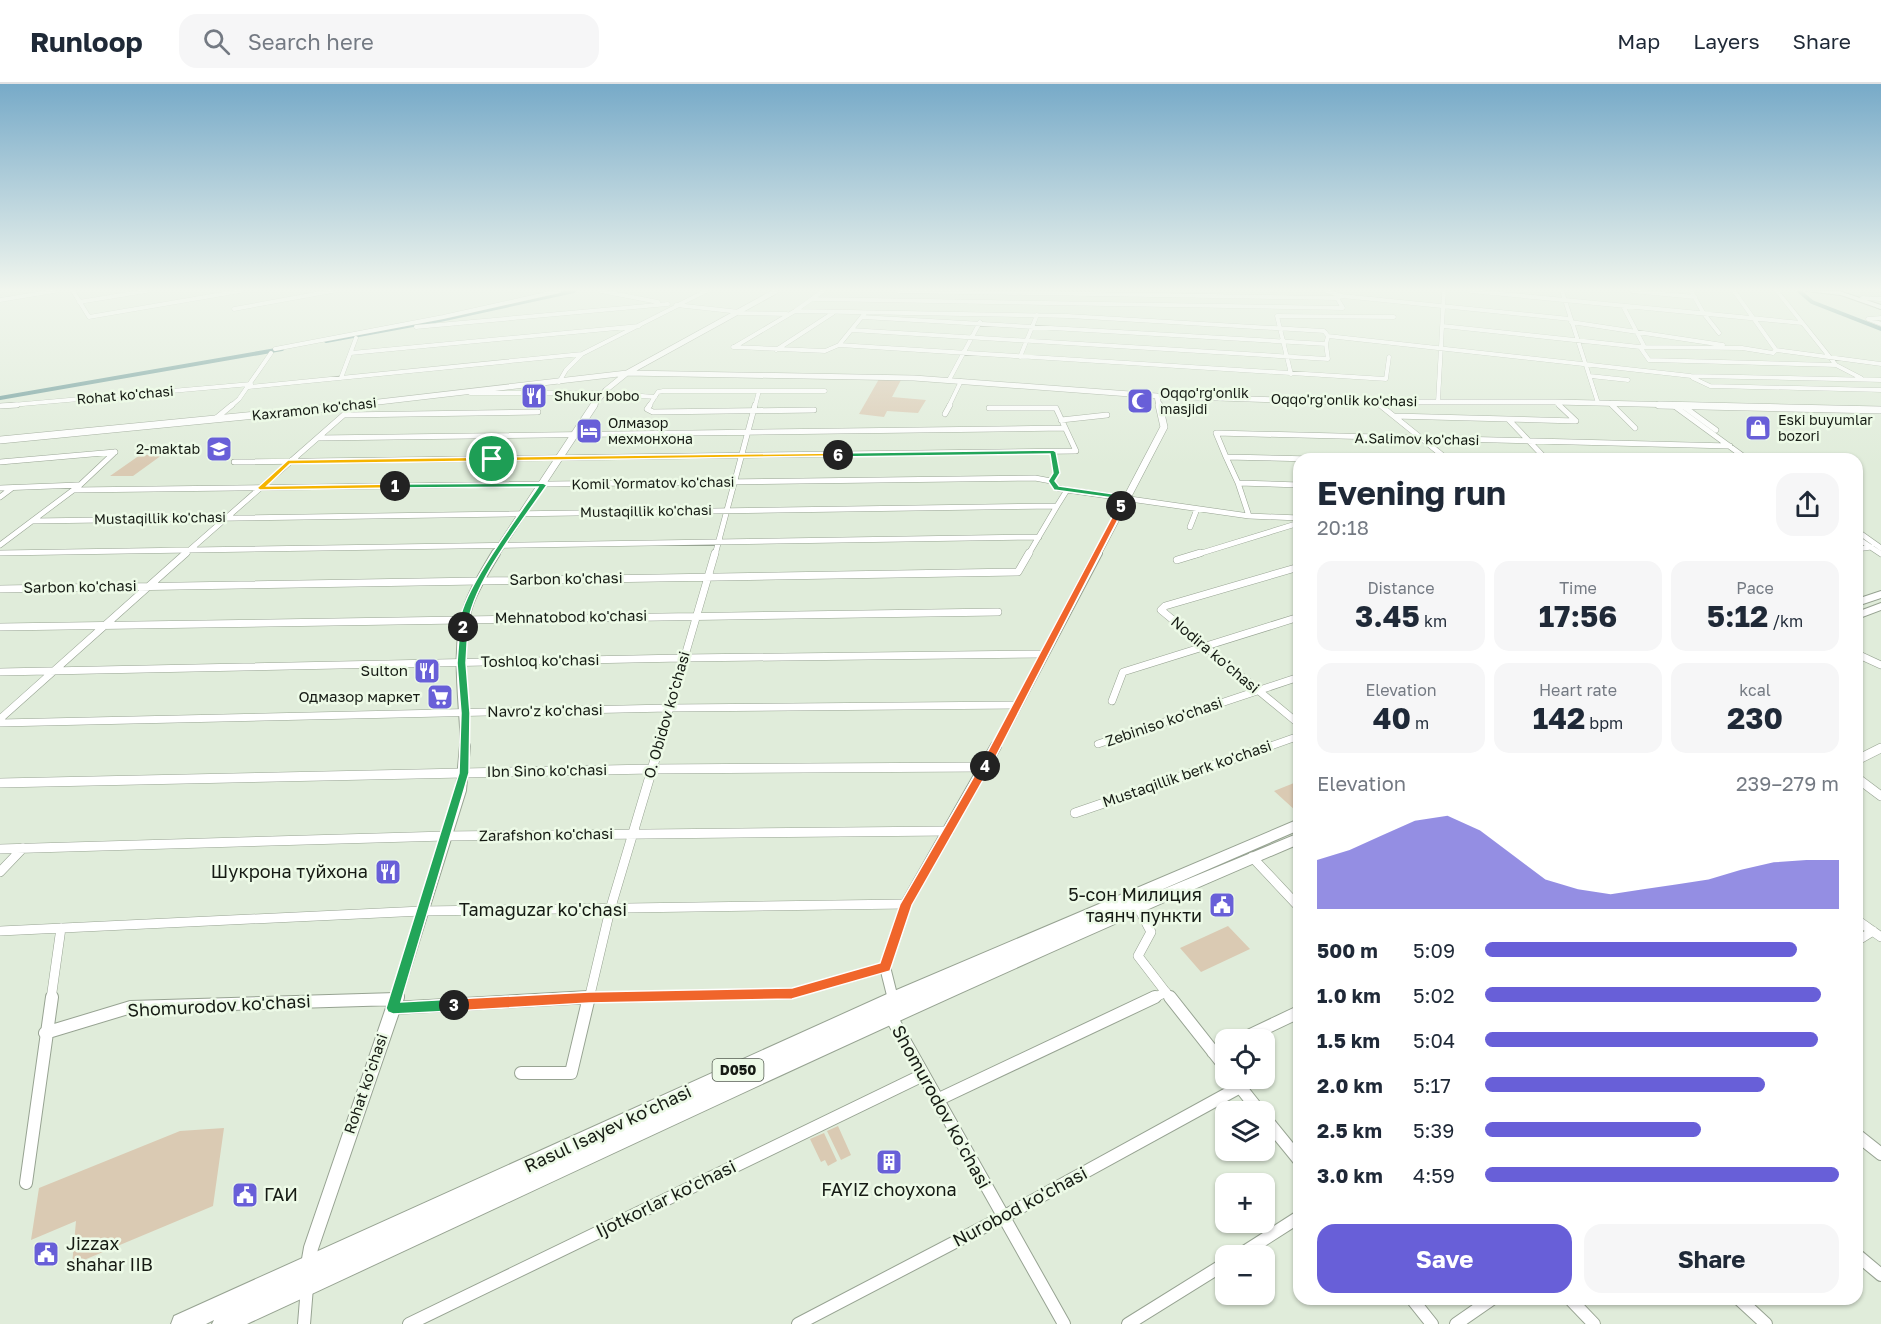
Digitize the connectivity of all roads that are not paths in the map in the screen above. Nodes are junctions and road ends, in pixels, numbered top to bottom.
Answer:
1 (284, 349) edge
2 (352, 349) edge
3 (395, 349) edge
4 (592, 349) edge
5 (673, 349) edge
6 (760, 349) edge
7 (828, 349) edge
8 (892, 349) edge
9 (965, 349) edge
10 (1024, 349) edge
11 (1154, 349) edge
12 (1284, 349) edge
13 (1327, 349) edge
14 (1442, 349) joint
15 (1581, 349) edge
16 (1641, 349) edge
17 (1752, 349) edge
18 (1822, 349) edge
19 (776, 350) joint
20 (1775, 351) joint
21 (351, 353) junction
22 (582, 354) junction
23 (962, 354) junction
24 (1020, 357) junction
25 (1286, 357) junction
26 (1389, 357) dead end
27 (1830, 358) junction
28 (1649, 360) junction
29 (1881, 363) edge
30 (1586, 364) junction
31 (1836, 365) junction
32 (1655, 372) junction
33 (627, 374) junction
34 (1291, 374) junction
35 (1590, 376) junction
36 (1691, 376) junction
37 (342, 378) junction
38 (949, 380) junction
39 (1628, 380) dead end
40 (1863, 380) junction
41 (1881, 380) edge
42 (961, 381) junction
43 (559, 382) junction
44 (250, 385) junction
45 (1881, 389) edge
46 (759, 391) junction
47 (825, 391) dead end
48 (465, 393) junction
49 (604, 393) junction
50 (1157, 396) junction
51 (655, 397) junction
52 (1438, 401) junction
53 (1377, 402) junction
54 (1556, 402) junction
55 (1598, 403) junction
56 (1610, 403) junction
57 (355, 405) junction
58 (1673, 405) junction
59 (0, 406) edge
60 (1683, 406) junction
61 (990, 408) dead end
62 (814, 410) dead end
63 (1881, 410) edge
64 (754, 411) junction
65 (538, 412) dead end
66 (945, 414) dead end
67 (344, 415) junction
68 (1107, 415) dead end
69 (1394, 416) junction
70 (215, 419) junction
71 (1508, 419) junction
72 (1061, 420) junction
73 (1065, 428) junction
74 (1635, 428) dead end
75 (748, 433) junction
76 (573, 435) junction
77 (318, 438) junction
78 (1422, 439) junction
79 (0, 440) edge
80 (1530, 441) junction
81 (1730, 446) junction
82 (1735, 450) junction
83 (1744, 450) junction
84 (1053, 452) junction
85 (1440, 453) edge
86 (1541, 453) edge
87 (1739, 453) edge
88 (1748, 453) edge
89 (742, 456) junction
90 (1226, 457) junction
91 (560, 459) junction
92 (1293, 459) edge
93 (0, 462) edge
94 (234, 462) dead end
95 (288, 462) junction
96 (1051, 481) junction
97 (735, 482) junction
98 (1238, 483) junction
99 (80, 485) junction
100 (543, 485) junction
101 (1293, 485) edge
102 (0, 488) edge
103 (13, 488) junction
104 (260, 488) junction
105 (74, 490) junction
106 (1066, 490) junction
107 (0, 497) edge
108 (1126, 498) junction
109 (1057, 506) junction
110 (1197, 509) junction
111 (727, 510) junction
112 (525, 513) junction
113 (228, 516) junction
114 (1249, 516) junction
115 (1293, 518) edge
116 (33, 521) junction
117 (1293, 525) edge
118 (1190, 527) dead end
119 (1863, 535) edge
120 (1039, 537) junction
121 (718, 541) junction
122 (1863, 542) edge
123 (0, 545) edge
124 (503, 545) junction
125 (1870, 547) junction
126 (1880, 547) edge
127 (1863, 548) edge
128 (191, 549) junction
129 (0, 553) edge
130 (1881, 554) edge
131 (1177, 560) dead end
132 (1293, 569) edge
133 (709, 576) junction
134 (479, 581) junction
135 (151, 586) junction
136 (0, 589) edge
137 (1881, 594) edge
138 (1863, 601) edge
139 (1881, 606) edge
140 (998, 612) dead end
141 (1863, 614) edge
142 (697, 615) junction
143 (1293, 619) edge
144 (464, 620) junction
145 (106, 625) junction
146 (0, 627) edge
147 (1204, 646) junction
148 (1045, 654) junction
149 (1863, 657) edge
150 (683, 658) junction
151 (461, 663) junction
152 (1881, 665) edge
153 (53, 671) junction
154 (0, 672) edge
155 (1293, 679) edge
156 (1258, 690) junction
157 (1112, 701) dead end
158 (1018, 705) junction
159 (669, 708) junction
160 (465, 713) junction
161 (1293, 719) edge
162 (0, 721) edge
163 (1293, 738) edge
164 (1098, 744) dead end
165 (1881, 748) edge
166 (1863, 757) edge
167 (985, 767) junction
168 (651, 769) junction
169 (464, 773) junction
170 (1863, 782) edge
171 (0, 783) edge
172 (1881, 796) edge
173 (1075, 813) dead end
174 (1293, 827) edge
175 (949, 831) junction
176 (633, 834) junction
177 (446, 836) junction
178 (1293, 840) edge
179 (23, 848) junction
180 (0, 849) edge
181 (1252, 856) junction
182 (0, 872) edge
183 (1293, 900) edge
184 (906, 904) junction
185 (1137, 905) junction
186 (610, 910) junction
187 (422, 911) junction
188 (1863, 924) edge
189 (61, 928) junction
190 (0, 930) edge
191 (1877, 934) edge
192 (885, 967) junction
193 (1166, 992) junction
194 (589, 997) junction
195 (394, 1004) junction
196 (892, 1007) junction
197 (1293, 1015) edge
198 (1263, 1029) edge
199 (45, 1033) junction
200 (1213, 1052) joint
201 (1215, 1054) edge
202 (521, 1072) dead end
203 (923, 1075) junction
204 (1227, 1089) edge
205 (1242, 1089) edge
206 (937, 1100) junction
207 (1251, 1101) edge
208 (1275, 1131) edge
209 (1863, 1140) edge
210 (1293, 1153) edge
211 (1881, 1154) edge
212 (26, 1183) dead end
213 (1003, 1217) junction
214 (1293, 1221) edge
215 (1255, 1245) edge
216 (1863, 1260) edge
217 (1215, 1270) edge
218 (1881, 1275) edge
219 (307, 1276) junction
220 (1417, 1305) edge
221 (1483, 1305) edge
222 (1576, 1305) edge
223 (1745, 1305) edge
224 (182, 1324) edge
225 (223, 1324) edge
226 (304, 1324) edge
227 (409, 1324) edge
228 (798, 1324) edge
229 (1064, 1324) edge
230 (1128, 1324) edge
231 (1432, 1324) edge
232 (1456, 1324) edge
233 (1594, 1324) edge
234 (1766, 1324) edge

1 - 44 street
2 - 21 street
3 - 21 street
4 - 22 street, Rohat ko'chasi
5 - 33 street, Rohat ko'chasi
6 - 19 street
7 - 19 street
8 - 23 street
9 - 23 street
10 - 24 street
11 - 25 street
12 - 25 street
13 - 25 street
14 - 30 street
14 - 52 street
15 - 30 street
16 - 28 street
17 - 20 street
18 - 27 street
20 - 27 street
21 - 37 street
22 - 37 street, Rohat ko'chasi
22 - 43 street, Rohat ko'chasi
23 - 24 street
23 - 38 street
24 - 34 street
25 - 34 street
26 - 34 street
27 - 29 street
27 - 31 street
28 - 31 street
28 - 32 street
30 - 32 street
30 - 35 street
31 - 40 street
32 - 36 street
33 - 38 street, Oqqo'rg'onlik ko'chasi
33 - 43 street, Kaxramon ko'chasi
33 - 49 street, Rohat ko'chasi
35 - 39 street
35 - 55 street
36 - 40 street
36 - 45 street
37 - 44 street, Rohat ko'chasi
38 - 42 street, Oqqo'rg'onlik ko'chasi
40 - 41 street
40 - 45 street
42 - 50 street, Oqqo'rg'onlik ko'chasi
42 - 66 street
43 - 48 street, Kaxramon ko'chasi
44 - 59 street, Rohat ko'chasi
44 - 70 street
46 - 47 street
46 - 51 street
46 - 64 street, O. Obidov ko'chasi
48 - 49 street
48 - 57 street, Kaxramon ko'chasi
49 - 51 street
49 - 76 street, Rohat ko'chasi
50 - 53 street, Oqqo'rg'onlik ko'chasi
50 - 108 street
51 - 64 street
52 - 53 street, Oqqo'rg'onlik ko'chasi
52 - 54 street, Oqqo'rg'onlik ko'chasi
53 - 69 street
54 - 55 street, Oqqo'rg'onlik ko'chasi
54 - 71 street
55 - 56 street, Oqqo'rg'onlik ko'chasi
56 - 58 street, Oqqo'rg'onlik ko'chasi
56 - 74 street
57 - 67 street
57 - 70 street, Kaxramon ko'chasi
58 - 60 street, Oqqo'rg'onlik ko'chasi
58 - 81 street
60 - 63 street, Oqqo'rg'onlik ko'chasi
60 - 83 street
61 - 72 street
62 - 64 street
64 - 75 street, O. Obidov ko'chasi
65 - 67 street
67 - 77 street
68 - 72 street
69 - 71 street
69 - 78 street
70 - 79 street, Kaxramon ko'chasi
71 - 80 street
72 - 73 street
73 - 75 street
73 - 84 street, Komil Yormatov ko'chasi
75 - 76 street
75 - 89 street, O. Obidov ko'chasi
76 - 77 street
76 - 91 street, Rohat ko'chasi
77 - 95 street
78 - 80 street, A.Salimov ko'chasi
78 - 85 street
78 - 90 street, A.Salimov ko'chasi
80 - 81 street, A.Salimov ko'chasi
80 - 86 street
81 - 82 street
82 - 83 street
82 - 87 street
83 - 88 street
84 - 89 street, Komil Yormatov ko'chasi
84 - 96 street
89 - 91 street, Komil Yormatov ko'chasi
89 - 97 street, O. Obidov ko'chasi
90 - 92 street
90 - 98 street
91 - 95 street, Komil Yormatov ko'chasi
91 - 100 street, Rohat ko'chasi
93 - 99 street
94 - 95 street, Komil Yormatov ko'chasi
95 - 104 street
96 - 97 street, Komil Yormatov ko'chasi
96 - 106 street
97 - 100 street, Komil Yormatov ko'chasi
97 - 111 street, O. Obidov ko'chasi
98 - 101 street
98 - 114 street
99 - 103 street
99 - 105 street
100 - 104 street, Komil Yormatov ko'chasi
100 - 112 street, Rohat ko'chasi
102 - 103 street
103 - 107 street
104 - 105 street, Komil Yormatov ko'chasi
104 - 113 street
105 - 116 street
106 - 108 street
106 - 109 street
108 - 110 street
108 - 148 street
109 - 111 street, Mustaqillik ko'chasi
109 - 120 street, Sarbon ko'chasi
110 - 114 street
110 - 118 street
111 - 112 street, Mustaqillik ko'chasi
111 - 121 street, O. Obidov ko'chasi
112 - 113 street, Mustaqillik ko'chasi
112 - 124 street, Rohat ko'chasi
113 - 116 street, Mustaqillik ko'chasi
113 - 128 street
114 - 115 street
116 - 123 street
117 - 131 street
119 - 126 street
120 - 121 street
120 - 133 street, Sarbon ko'chasi
121 - 124 street
121 - 133 street, O. Obidov ko'chasi
122 - 125 street
124 - 128 street
124 - 134 street, Rohat ko'chasi
125 - 126 street
125 - 127 street
125 - 130 street
128 - 129 street
128 - 135 street
132 - 147 street, Nodira ko'chasi
133 - 134 street, Sarbon ko'chasi
133 - 142 street, O. Obidov ko'chasi
134 - 135 street, Sarbon ko'chasi
134 - 144 street, Rohat ko'chasi
135 - 136 street, Sarbon ko'chasi
135 - 145 street
137 - 138 main road
139 - 141 main road
140 - 142 street, Mehnatobod ko'chasi
142 - 144 street, Mehnatobod ko'chasi
142 - 150 street, O. Obidov ko'chasi
143 - 147 street
144 - 145 street, Mehnatobod ko'chasi
144 - 151 street, Rohat ko'chasi
145 - 146 street, Mehnatobod ko'chasi
145 - 153 street
147 - 156 street, Nodira ko'chasi
147 - 157 street
148 - 150 street, Toshloq ko'chasi
148 - 158 street
149 - 152 street
150 - 151 street, Toshloq ko'chasi
150 - 159 street, O. Obidov ko'chasi
151 - 153 street, Toshloq ko'chasi
151 - 160 street, Rohat ko'chasi
153 - 154 street, Toshloq ko'chasi
153 - 162 street
155 - 156 street, Zebiniso ko'chasi
156 - 161 street, Nodira ko'chasi
156 - 164 street, Zebiniso ko'chasi
158 - 159 street, Navro'z ko'chasi
158 - 167 street
159 - 160 street, Navro'z ko'chasi
159 - 168 street, O. Obidov ko'chasi
160 - 162 street, Navro'z ko'chasi
160 - 169 street, Rohat ko'chasi
163 - 173 street, Mustaqillik berk ko'chasi
165 - 166 street
167 - 168 street, Ibn Sino ko'chasi
167 - 175 street
168 - 169 street, Ibn Sino ko'chasi
168 - 176 street, O. Obidov ko'chasi
169 - 171 street, Ibn Sino ko'chasi
169 - 177 street, Rohat ko'chasi
170 - 172 street
174 - 196 main road, Rasul Isayev ko'chasi / D050
175 - 176 street, Zarafshon ko'chasi
175 - 184 street
176 - 177 street, Zarafshon ko'chasi
176 - 186 street, O. Obidov ko'chasi
177 - 179 street, Zarafshon ko'chasi
177 - 187 street, Rohat ko'chasi
178 - 181 main road, Rasul Isayev ko'chasi / D050
179 - 180 street, Zarafshon ko'chasi
179 - 182 street
181 - 183 street
181 - 185 main road, Rasul Isayev ko'chasi / D050
184 - 186 street, Tamaguzar ko'chasi
184 - 192 street
185 - 193 street
185 - 196 main road, Rasul Isayev ko'chasi / D050
186 - 187 street, Tamaguzar ko'chasi
186 - 194 street, O. Obidov ko'chasi
187 - 189 street, Tamaguzar ko'chasi
187 - 195 street, Rohat ko'chasi
188 - 191 street
189 - 190 street, Tamaguzar ko'chasi
189 - 199 street
192 - 194 street, Shomurodov ko'chasi
192 - 196 street
193 - 200 street
193 - 206 street
194 - 195 street, Shomurodov ko'chasi
194 - 202 street, O. Obidov ko'chasi
195 - 199 street, Shomurodov ko'chasi
195 - 219 street, Rohat ko'chasi
196 - 203 street, Shomurodov ko'chasi
196 - 219 main road, Rasul Isayev ko'chasi / D050
197 - 198 street
199 - 212 street
200 - 201 street
203 - 206 street, Shomurodov ko'chasi
203 - 227 street, Ijotkorlar ko'chasi
204 - 213 street, Nurobod ko'chasi
205 - 207 street
206 - 213 street, Shomurodov ko'chasi
208 - 210 street
209 - 211 street
213 - 228 street, Nurobod ko'chasi
213 - 229 street, Shomurodov ko'chasi
214 - 215 street
216 - 218 street
217 - 230 street
219 - 224 main road, Rasul Isayev ko'chasi / D050
219 - 225 main road, Rasul Isayev ko'chasi / D050
219 - 226 street
220 - 231 street
221 - 232 street
222 - 233 street
223 - 234 street

